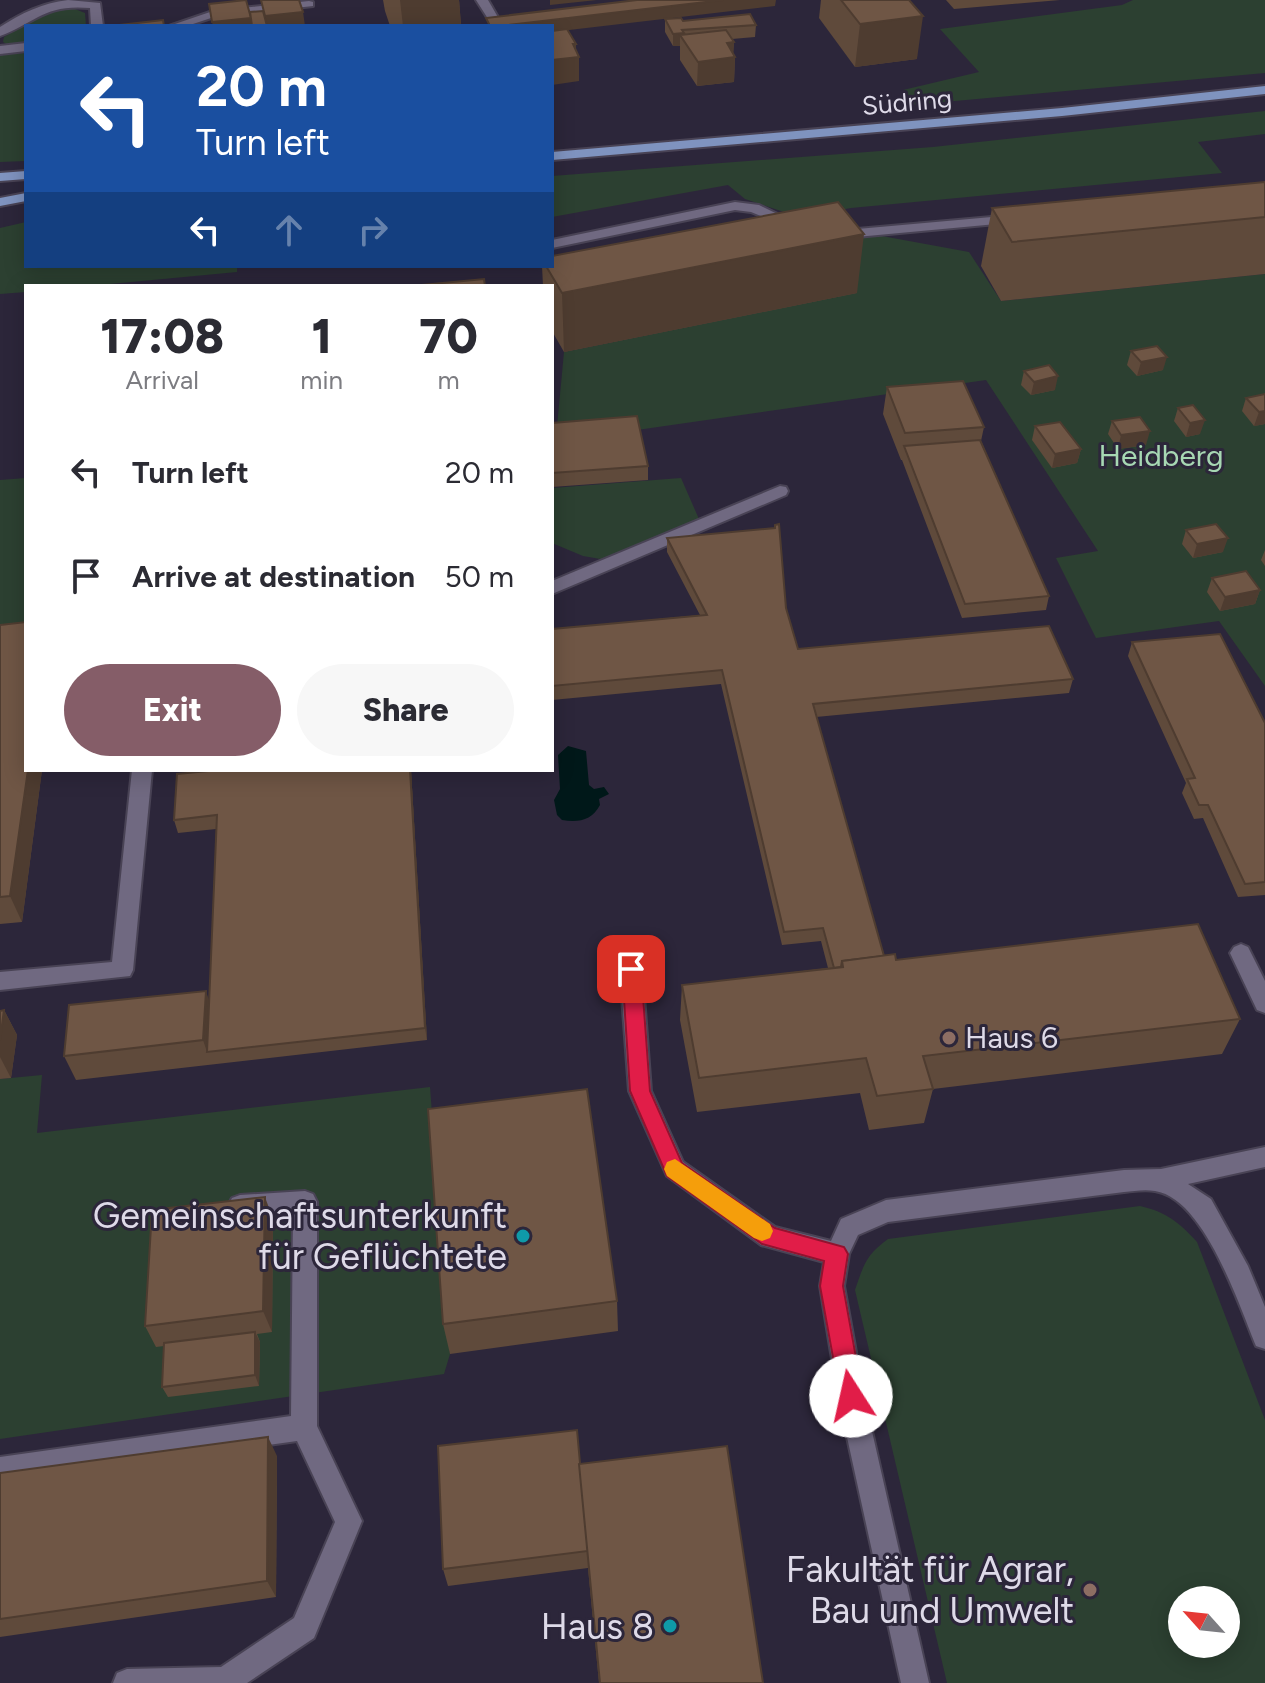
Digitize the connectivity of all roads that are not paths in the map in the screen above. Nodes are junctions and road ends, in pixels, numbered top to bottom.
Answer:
1 (482, 0) edge
2 (99, 3) edge
3 (309, 4) dead end
4 (527, 19) edge
5 (97, 24) edge
6 (181, 24) edge
7 (0, 32) edge
8 (24, 47) edge
9 (0, 50) edge
10 (1265, 90) edge
11 (554, 156) edge
12 (24, 175) edge
13 (0, 177) edge
14 (24, 197) edge
15 (0, 202) edge
16 (1035, 217) edge
17 (554, 244) edge
18 (780, 491) dead end
19 (554, 587) edge
20 (142, 772) edge
21 (1241, 953) dead end
22 (631, 969) dead end
23 (0, 981) edge
24 (1265, 1004) edge
25 (1265, 1157) edge
26 (1161, 1180) junction
27 (211, 1208) edge
28 (837, 1254) junction
29 (1265, 1337) edge
30 (304, 1427) junction
31 (0, 1470) edge
32 (127, 1683) edge
33 (915, 1683) edge

1 - 4 street
2 - 5 street
2 - 7 street
3 - 6 street
8 - 9 street
10 - 11 main road, Südring
12 - 13 main road
14 - 15 main road
16 - 17 street
18 - 19 street
20 - 23 street
21 - 24 street
22 - 28 street
25 - 26 street
26 - 28 street
26 - 29 street
27 - 30 street
28 - 33 street
30 - 31 street
30 - 32 street

